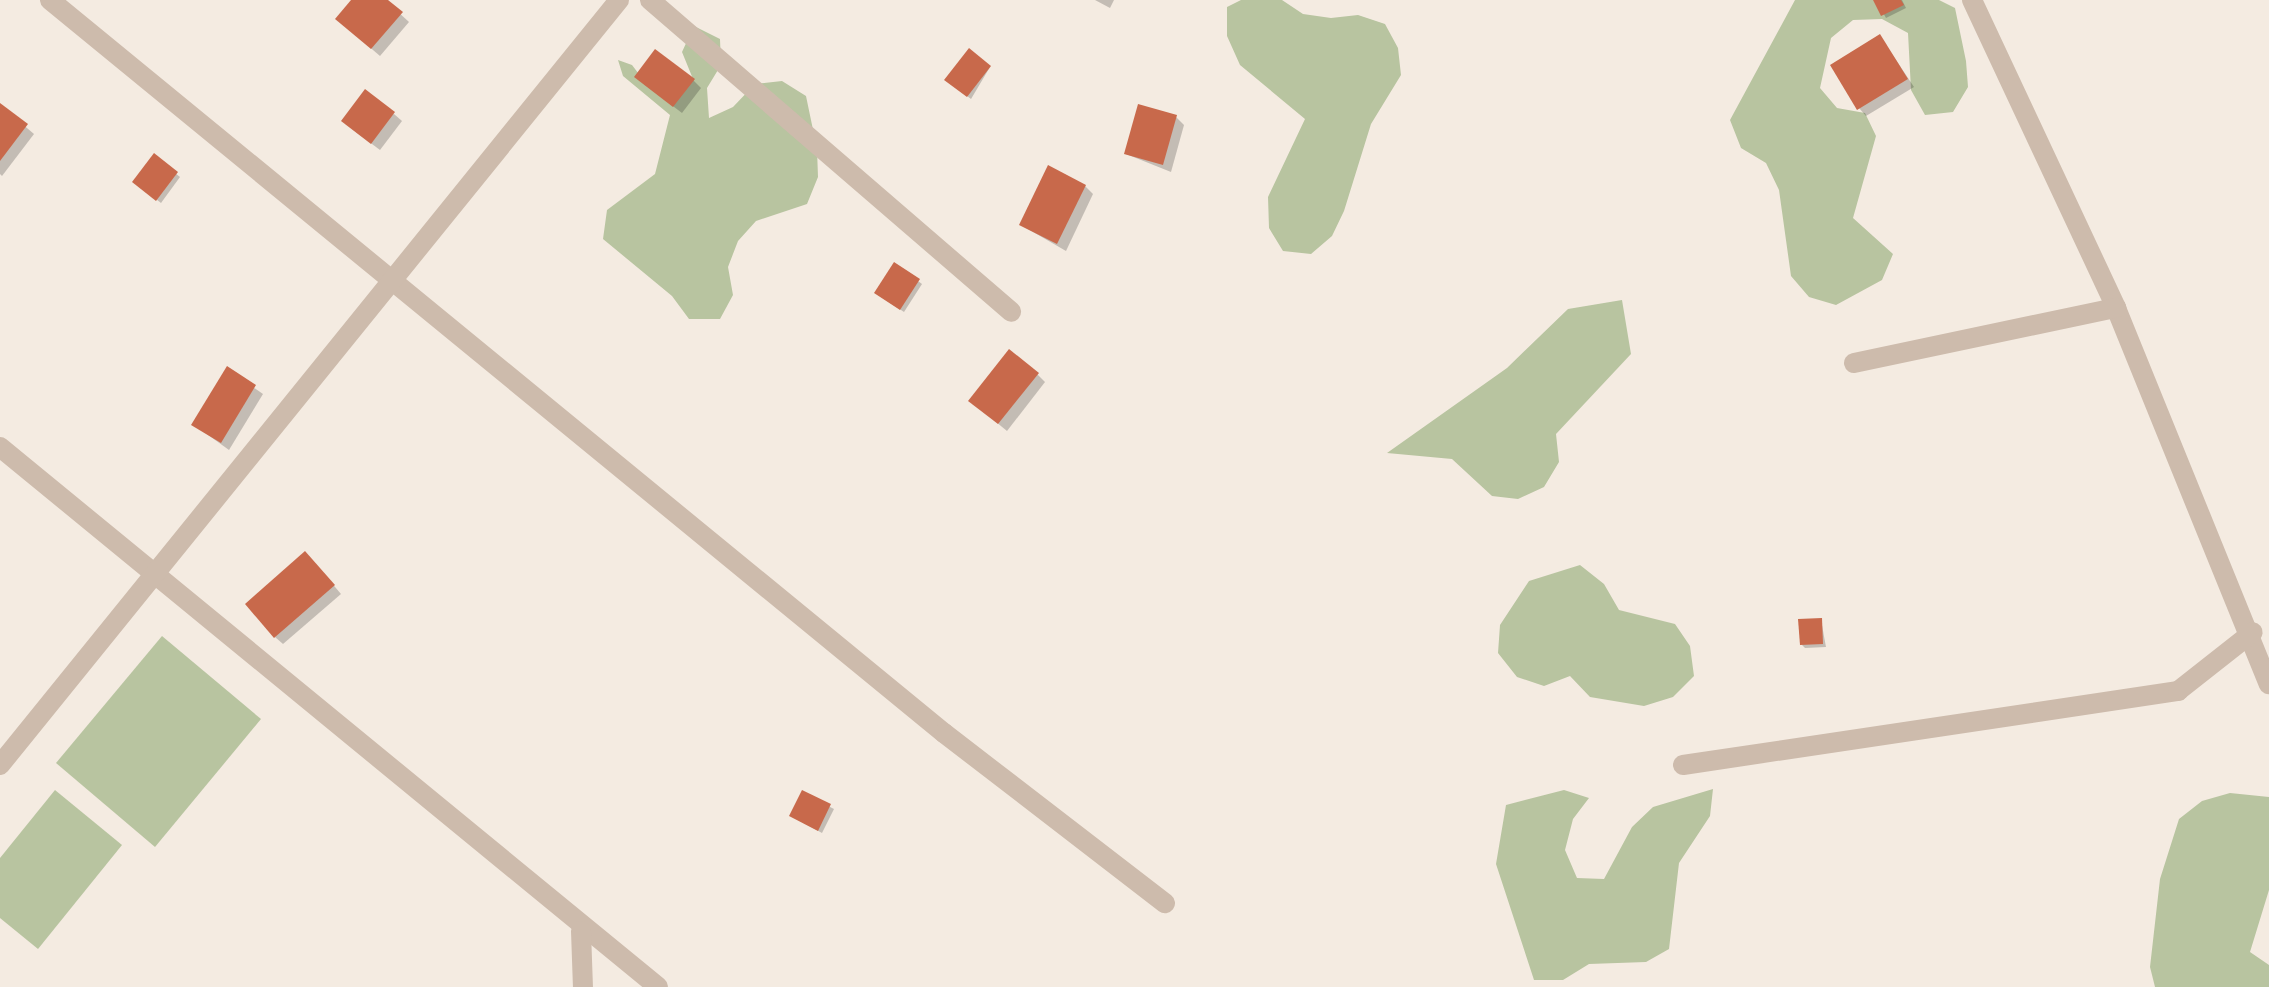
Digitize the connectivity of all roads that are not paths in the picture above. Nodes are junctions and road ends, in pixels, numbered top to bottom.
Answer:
1 (50, 0) edge
2 (619, 0) edge
3 (650, 0) edge
4 (1972, 0) edge
5 (395, 284) junction
6 (2116, 308) junction
7 (1011, 312) dead end
8 (1854, 363) dead end
9 (0, 447) edge
10 (151, 573) junction
11 (2253, 632) junction
12 (2269, 684) edge
13 (0, 765) edge
14 (1683, 765) dead end
15 (1165, 903) dead end
16 (581, 931) junction
17 (583, 987) edge
18 (658, 987) edge

1 - 5 street
2 - 5 street
3 - 7 street
4 - 6 street
5 - 10 street
5 - 15 street
6 - 8 street
6 - 11 street
9 - 10 street
10 - 13 street
10 - 16 street
11 - 12 street
11 - 14 street
16 - 17 street
16 - 18 street

